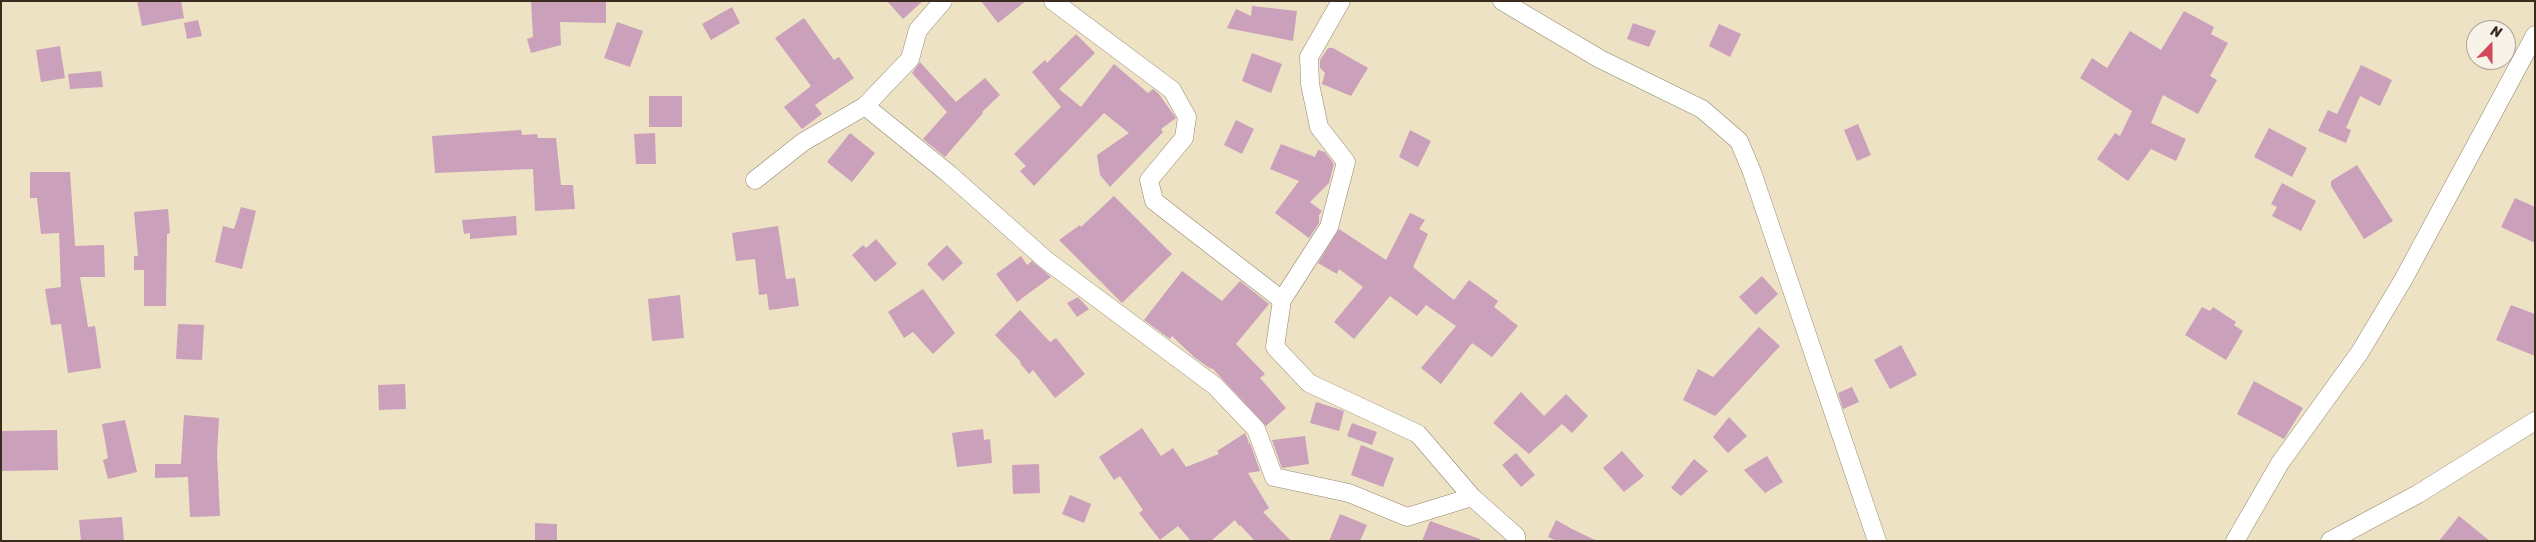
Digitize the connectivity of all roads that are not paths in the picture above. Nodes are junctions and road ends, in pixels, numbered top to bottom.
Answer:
1 (943, 1) edge
2 (1053, 1) edge
3 (1341, 1) edge
4 (1502, 1) edge
5 (2535, 36) edge
6 (865, 106) junction
7 (755, 180) dead end
8 (1282, 300) junction
9 (2535, 421) edge
10 (1472, 498) junction
11 (1516, 541) edge
12 (1877, 541) edge
13 (2235, 541) edge
14 (2330, 541) edge

1 - 6 street
2 - 8 street
3 - 8 street
4 - 12 street
5 - 13 street
6 - 7 street
6 - 10 street
8 - 10 street
9 - 14 street
10 - 11 street

